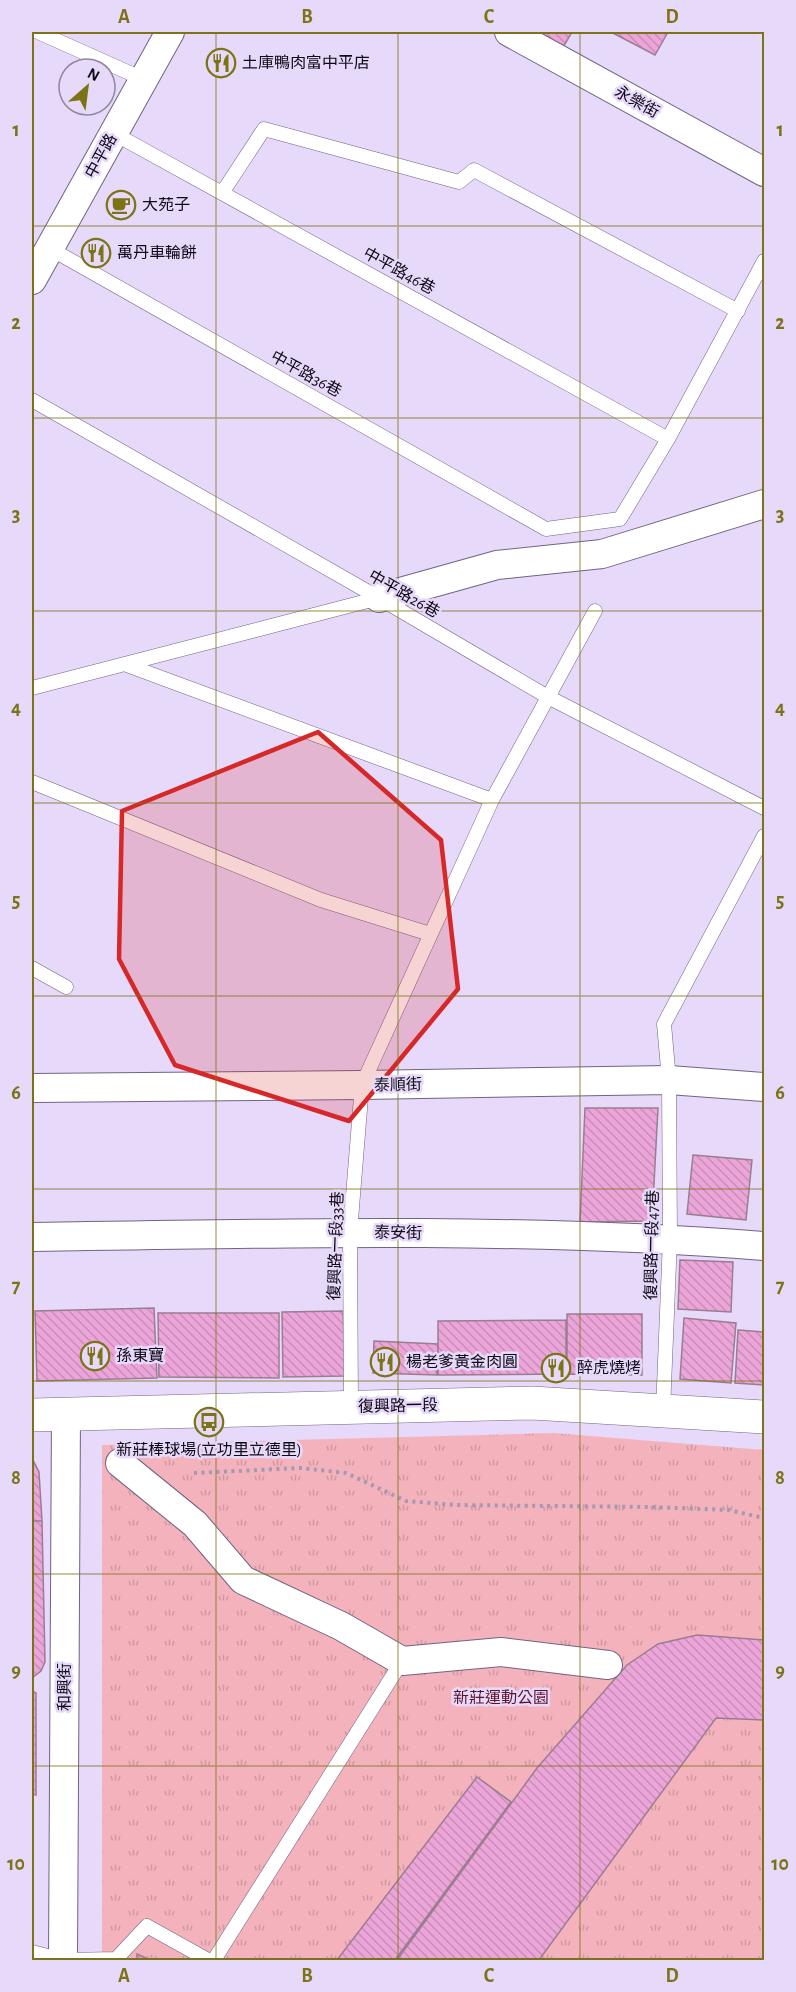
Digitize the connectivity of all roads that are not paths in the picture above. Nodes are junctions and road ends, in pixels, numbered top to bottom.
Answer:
1 (38, 32) edge
2 (170, 32) edge
3 (509, 32) edge
4 (143, 79) junction
5 (113, 133) junction
6 (765, 172) edge
7 (222, 193) junction
8 (49, 248) junction
9 (765, 261) edge
10 (32, 280) edge
11 (738, 311) junction
12 (32, 400) edge
13 (668, 439) junction
14 (765, 504) edge
15 (380, 598) junction
16 (595, 611) dead end
17 (124, 664) junction
18 (32, 688) edge
19 (548, 697) junction
20 (32, 782) edge
21 (492, 800) junction
22 (765, 808) edge
23 (765, 836) edge
24 (430, 934) junction
25 (32, 969) edge
26 (66, 987) dead end
27 (669, 1080) junction
28 (362, 1085) junction
29 (765, 1087) edge
30 (32, 1088) edge
31 (350, 1232) junction
32 (32, 1237) edge
33 (670, 1239) junction
34 (765, 1246) edge
35 (351, 1407) junction
36 (663, 1411) junction
37 (66, 1414) junction
38 (32, 1415) edge
39 (765, 1417) edge
40 (120, 1463) dead end
41 (402, 1661) junction
42 (608, 1665) dead end
43 (32, 1952) edge
44 (63, 1960) edge
45 (208, 1960) edge
46 (214, 1960) edge

1 - 4 lane
2 - 4 street, 中平路
3 - 6 street, 永樂街
4 - 5 street, 中平路
5 - 7 lane, 中平路46巷
5 - 8 street, 中平路
7 - 11 lane
7 - 13 lane, 中平路46巷
8 - 10 street, 中平路
8 - 13 lane, 中平路36巷
9 - 11 lane
11 - 13 lane
12 - 15 lane, 中平路26巷
14 - 15 street
15 - 17 lane
15 - 19 lane, 中平路26巷
16 - 19 lane, 復興路一段33巷
17 - 18 lane
17 - 21 lane
19 - 21 lane, 復興路一段33巷
19 - 22 lane, 中平路26巷
20 - 24 lane
21 - 24 lane, 復興路一段33巷
23 - 27 lane, 復興路一段47巷
24 - 28 lane, 復興路一段33巷
25 - 26 lane
27 - 28 street, 泰順街
27 - 29 street, 泰順街
27 - 33 lane, 復興路一段47巷
28 - 30 street, 泰順街
28 - 31 lane, 復興路一段33巷
31 - 32 street, 泰安街
31 - 33 street, 泰安街
31 - 35 lane, 復興路一段33巷
33 - 34 street, 泰安街
33 - 36 lane, 復興路一段47巷
35 - 36 street, 復興路一段
35 - 37 street, 復興路一段
36 - 39 street, 復興路一段
37 - 38 street, 復興路一段
37 - 44 street, 和興街
40 - 41 street
41 - 42 street
41 - 46 lane
43 - 44 lane
44 - 45 lane

